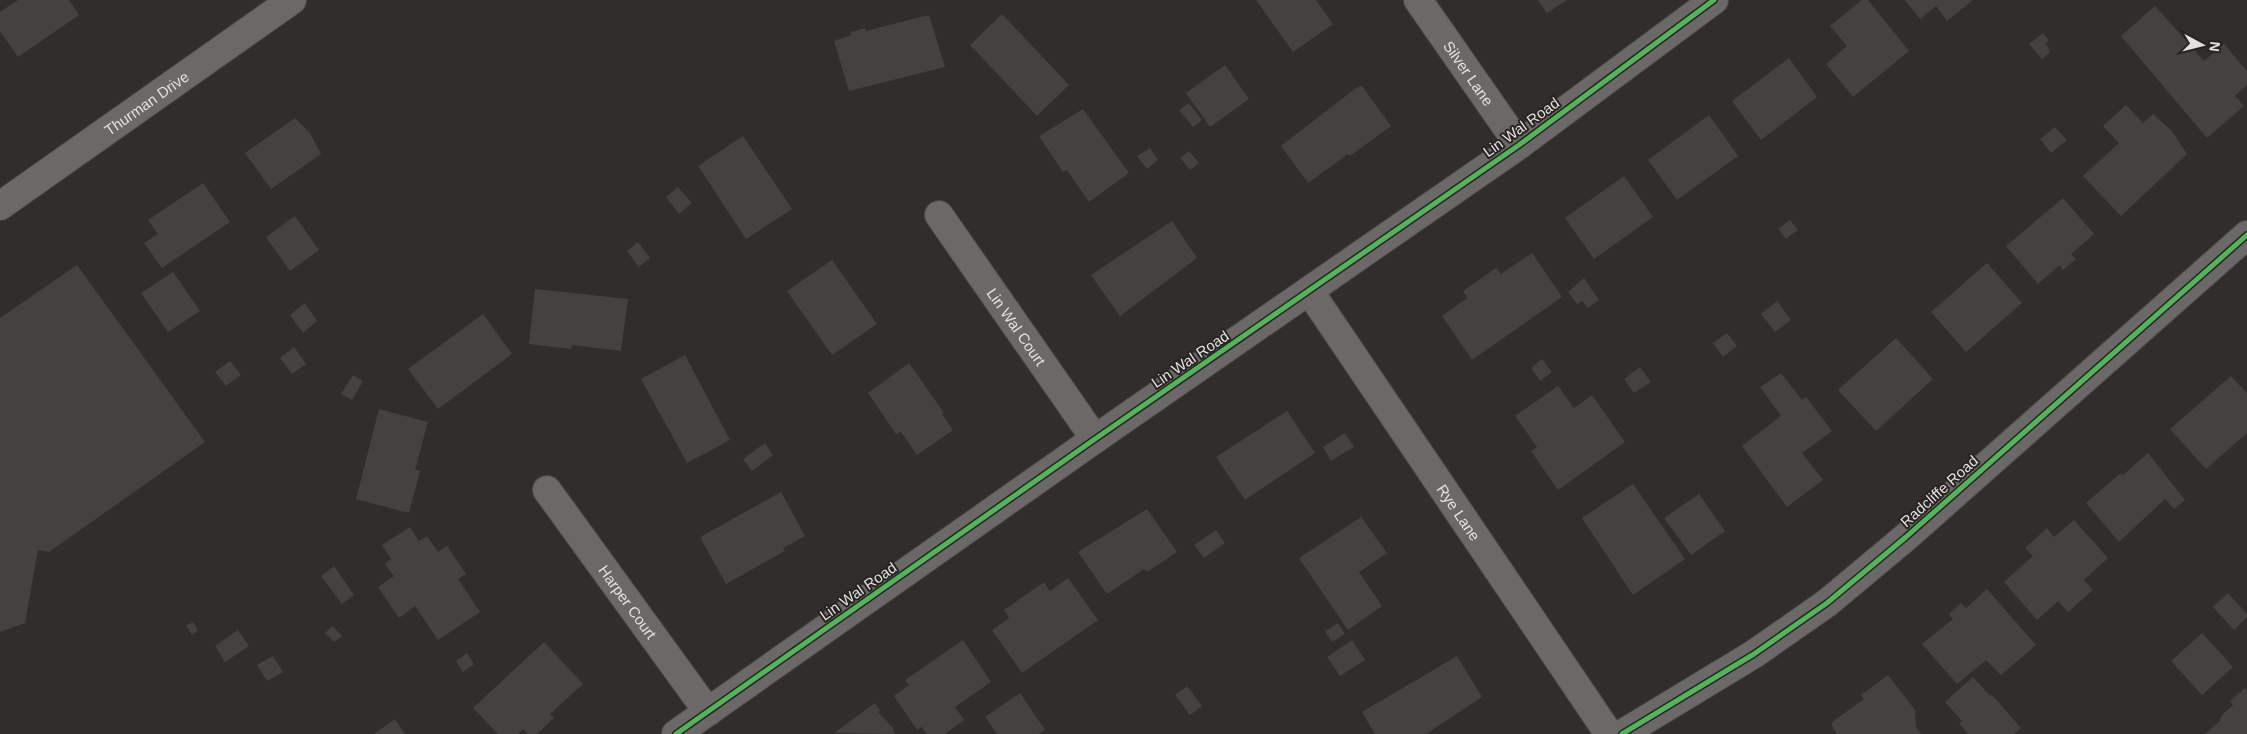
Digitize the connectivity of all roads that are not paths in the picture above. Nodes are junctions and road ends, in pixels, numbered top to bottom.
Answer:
1 (292, 0) edge
2 (1418, 0) edge
3 (1714, 0) edge
4 (1519, 145) junction
5 (0, 206) edge
6 (939, 215) dead end
7 (2247, 235) edge
8 (1310, 292) junction
9 (1095, 439) junction
10 (547, 490) dead end
11 (708, 712) junction
12 (676, 734) edge
13 (1609, 734) edge
14 (1622, 734) edge

1 - 5 street, Thurman Drive
2 - 4 street, Silver Lane
3 - 4 street, Lin Wal Road
4 - 8 street, Lin Wal Road
6 - 9 street, Lin Wal Court
7 - 14 street, Radcliffe Road
8 - 9 street, Lin Wal Road
8 - 13 street, Rye Lane
9 - 11 street, Lin Wal Road
10 - 11 street, Harper Court
11 - 12 street, Lin Wal Road

